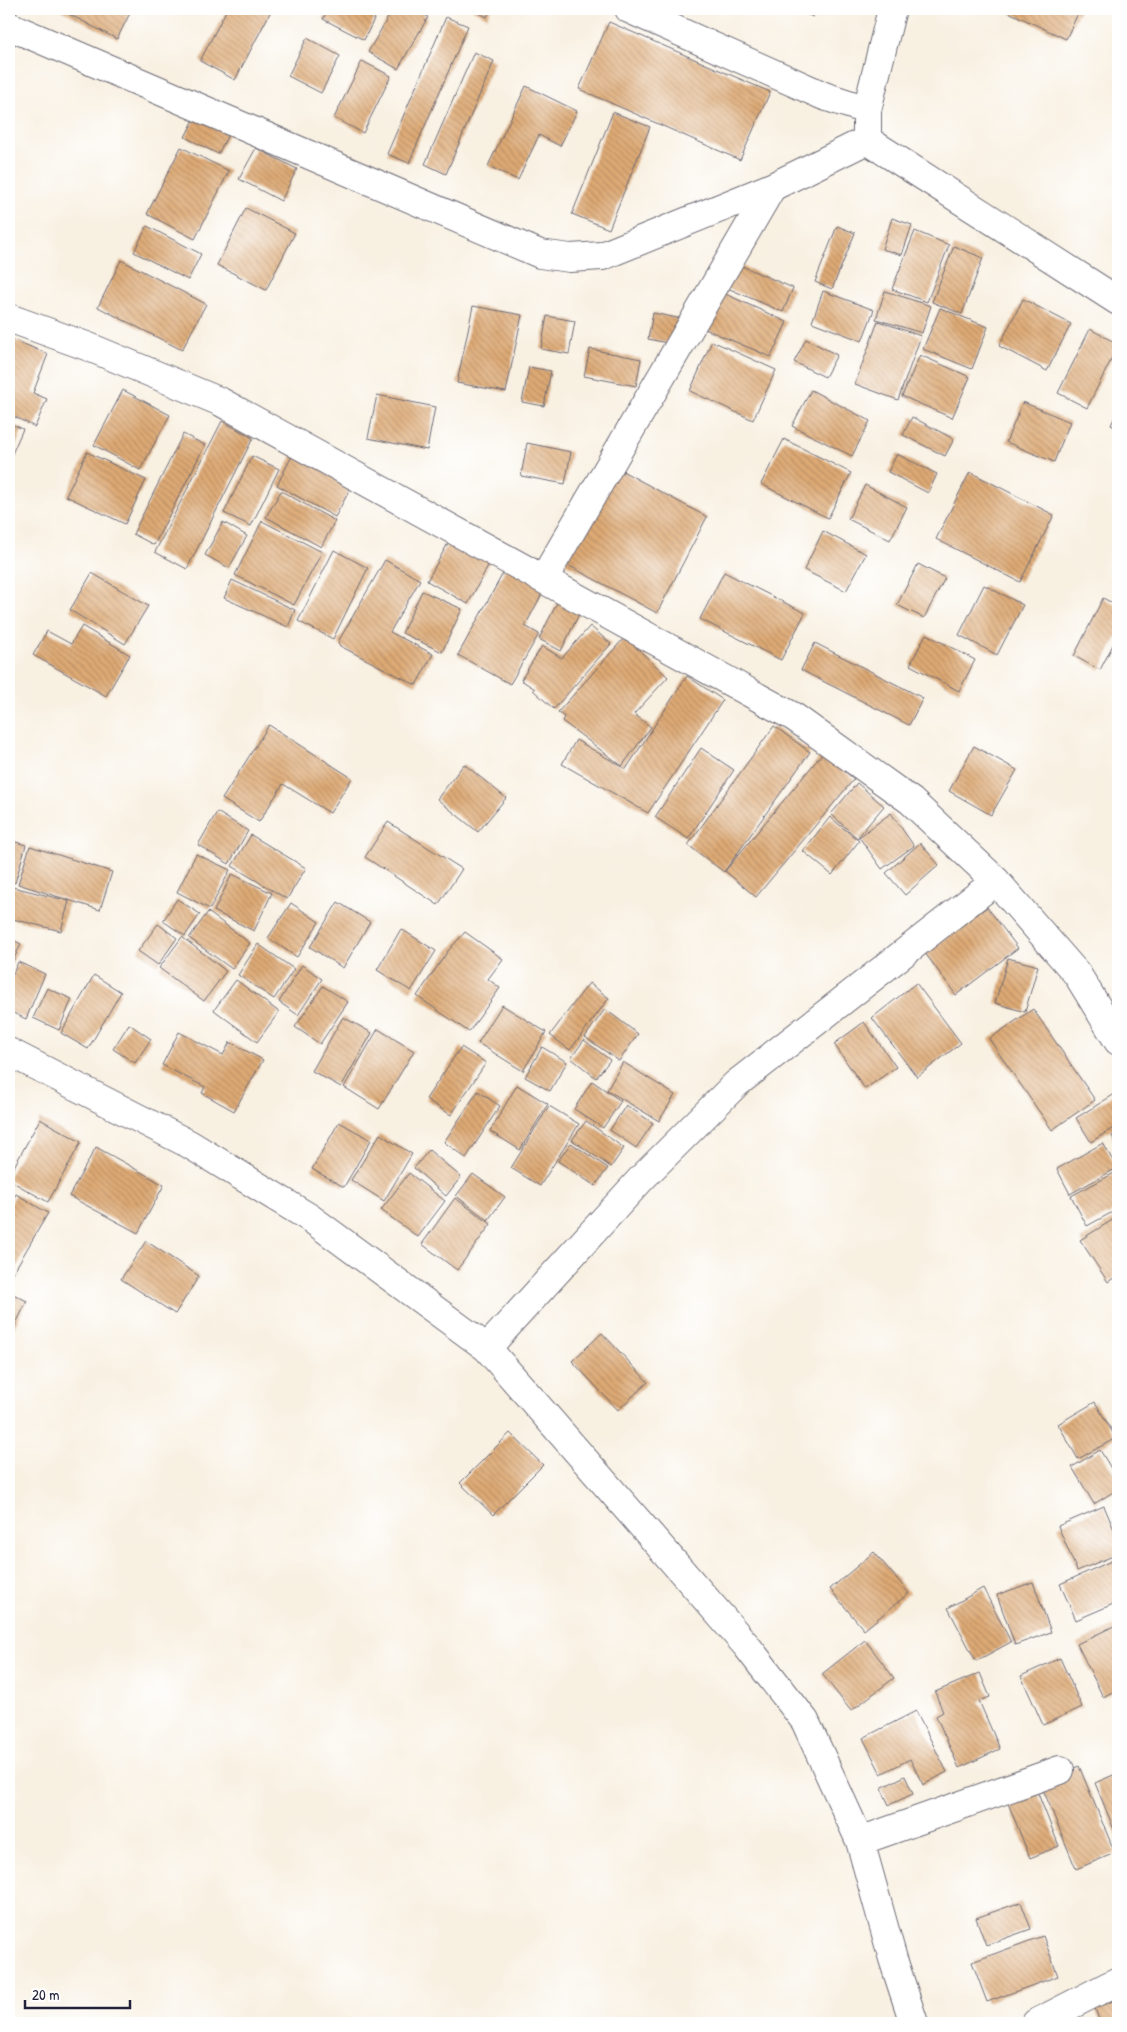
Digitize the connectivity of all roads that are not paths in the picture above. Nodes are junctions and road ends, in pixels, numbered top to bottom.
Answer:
1 (629, 9) edge
2 (892, 9) edge
3 (9, 26) edge
4 (867, 110) junction
5 (867, 140) junction
6 (772, 187) junction
7 (1118, 301) edge
8 (9, 318) edge
9 (544, 578) junction
10 (996, 881) junction
11 (1118, 1042) edge
12 (9, 1052) edge
13 (487, 1348) junction
14 (1060, 1770) dead end
15 (860, 1842) junction
16 (1118, 1981) edge
17 (914, 2023) edge
18 (1036, 2023) edge

1 - 4 street
2 - 4 street
3 - 6 street
4 - 5 street
5 - 6 street
5 - 7 street
6 - 9 street
8 - 9 street
9 - 10 street
10 - 11 street
10 - 13 street
12 - 13 street
13 - 15 street
14 - 15 street
15 - 17 street
16 - 18 street

